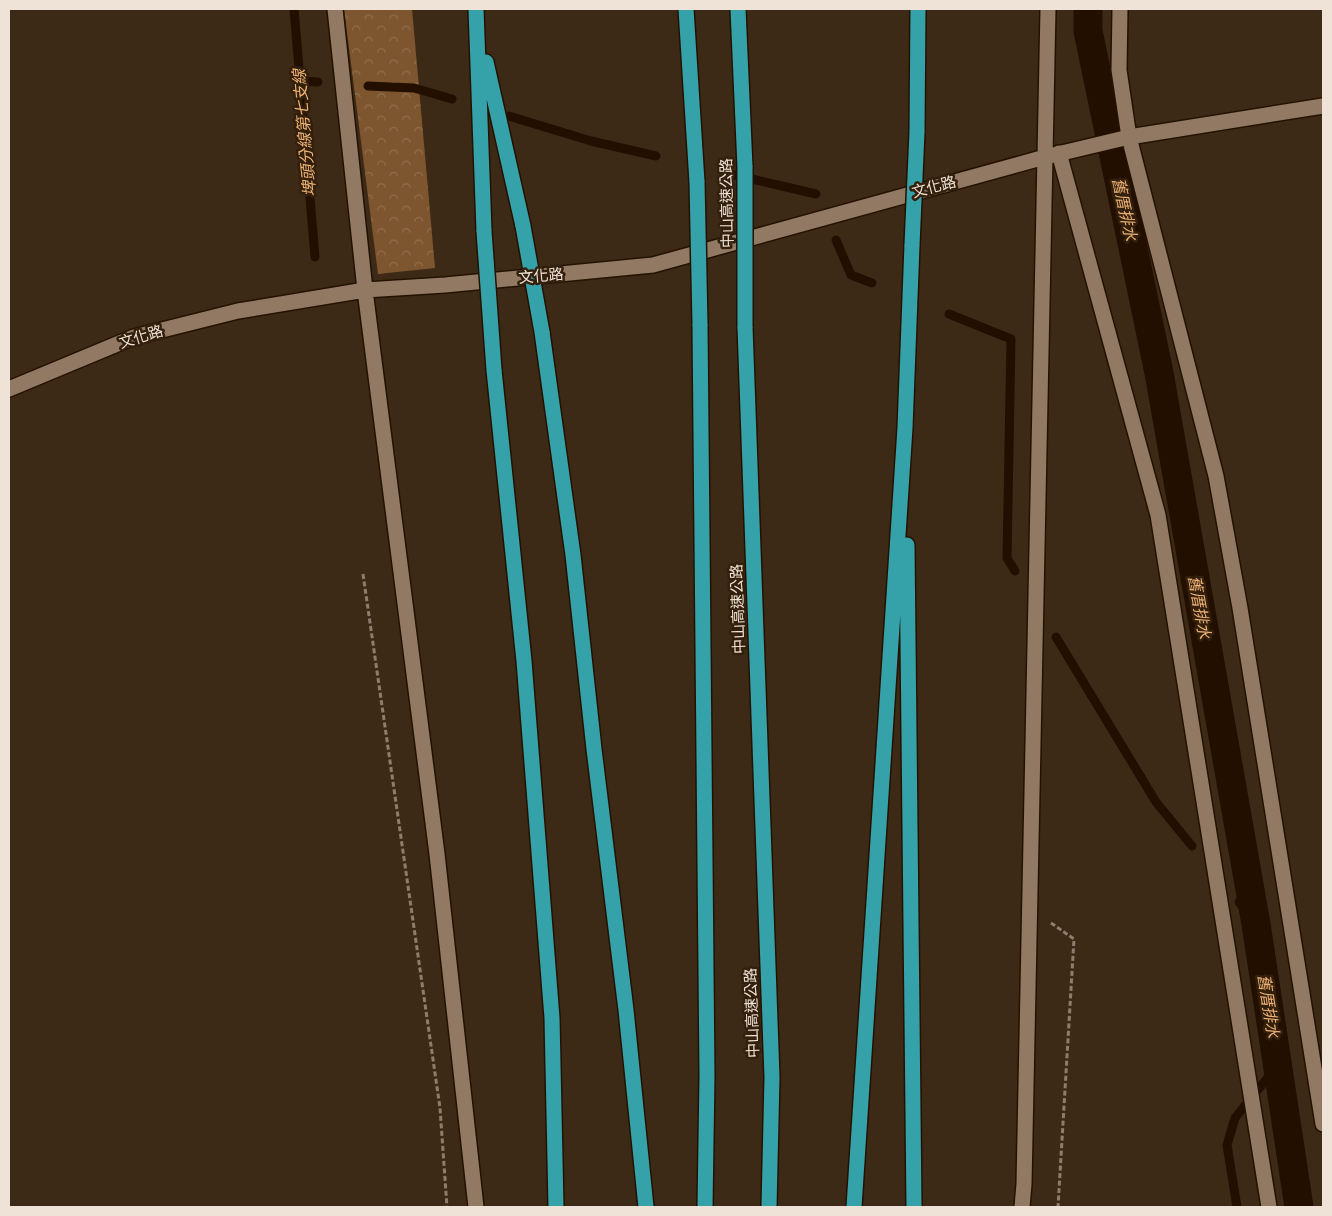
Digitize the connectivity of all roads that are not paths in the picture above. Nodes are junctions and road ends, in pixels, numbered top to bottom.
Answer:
1 (335, 9) edge
2 (476, 9) edge
3 (686, 9) edge
4 (738, 9) edge
5 (918, 9) edge
6 (1048, 9) edge
7 (1120, 9) edge
8 (478, 26) junction
9 (1323, 106) edge
10 (1123, 138) junction
11 (1059, 153) junction
12 (365, 290) junction
13 (9, 389) edge
14 (905, 428) junction
15 (1323, 1124) edge
16 (476, 1207) edge
17 (556, 1207) edge
18 (646, 1207) edge
19 (705, 1207) edge
20 (769, 1207) edge
21 (854, 1207) edge
22 (914, 1207) edge
23 (1022, 1207) edge
24 (1269, 1207) edge

1 - 12 street
2 - 8 highway
3 - 19 highway, 中山高速公路, bridge
4 - 20 highway, 中山高速公路, bridge
5 - 14 highway, bridge
6 - 11 street
7 - 10 street
8 - 17 highway, bridge
8 - 18 highway, bridge
9 - 10 street
10 - 11 street, 文化路
10 - 15 street
11 - 12 street, 文化路
11 - 23 street
11 - 24 street
12 - 13 street, 文化路
12 - 16 street
14 - 21 highway
14 - 22 highway

